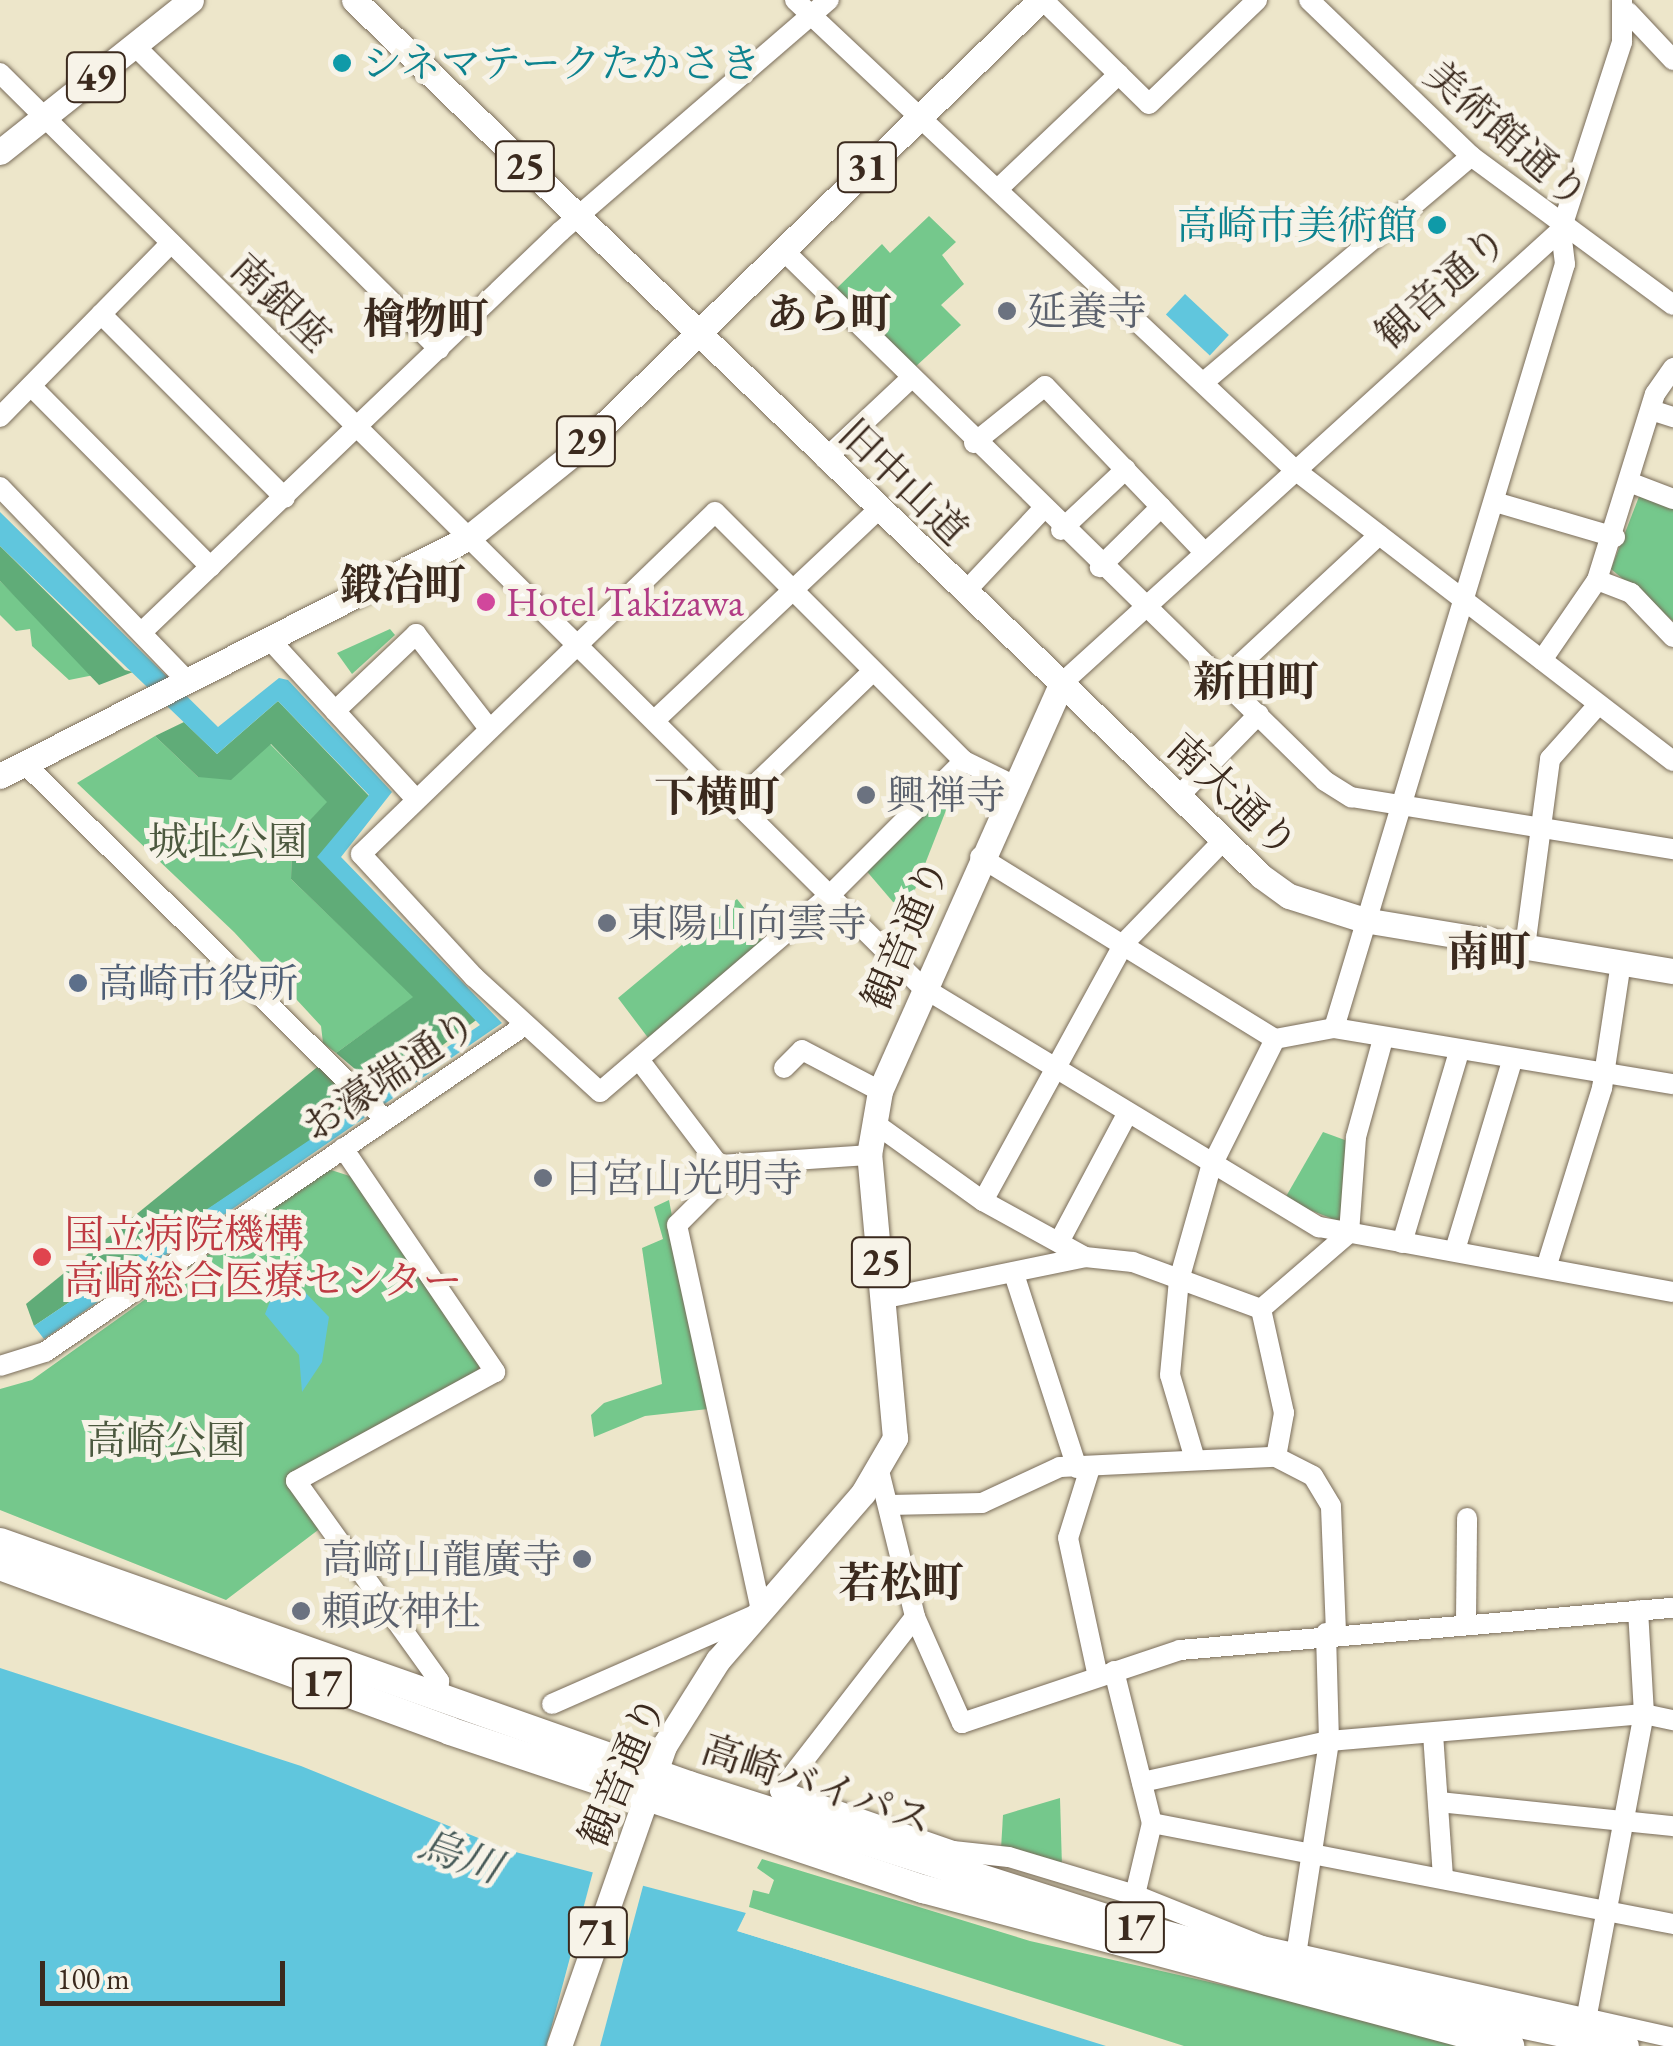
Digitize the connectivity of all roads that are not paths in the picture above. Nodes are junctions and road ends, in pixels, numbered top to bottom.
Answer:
1 (191, 0) edge
2 (354, 0) edge
3 (795, 0) edge
4 (829, 0) edge
5 (1041, 0) edge
6 (1256, 0) edge
7 (1308, 0) edge
8 (1625, 6) edge
9 (812, 16) junction
10 (136, 47) junction
11 (1673, 60) edge
12 (0, 73) edge
13 (1119, 74) junction
14 (920, 116) junction
15 (44, 118) junction
16 (0, 152) edge
17 (1471, 156) junction
18 (1000, 187) junction
19 (579, 220) junction
20 (1561, 230) junction
21 (171, 243) junction
22 (782, 249) junction
23 (1673, 305) edge
24 (101, 314) junction
25 (694, 334) junction
26 (438, 348) junction
27 (1673, 368) edge
28 (909, 380) junction
29 (1204, 382) junction
30 (31, 386) junction
31 (1651, 410) junction
32 (0, 417) edge
33 (1673, 417) edge
34 (359, 428) junction
35 (974, 443) junction
36 (824, 459) junction
37 (1126, 469) junction
38 (1295, 470) junction
39 (1629, 482) junction
40 (0, 488) edge
41 (284, 498) junction
42 (1673, 499) edge
43 (1494, 502) junction
44 (1161, 506) junction
45 (878, 510) junction
46 (1042, 510) junction
47 (1062, 530) junction
48 (1378, 536) junction
49 (1615, 536) junction
50 (468, 538) junction
51 (1204, 552) junction
52 (211, 567) junction
53 (1100, 567) junction
54 (1597, 580) junction
55 (789, 590) junction
56 (965, 592) junction
57 (1465, 601) junction
58 (1142, 607) junction
59 (144, 630) junction
60 (1673, 637) edge
61 (271, 640) junction
62 (574, 641) junction
63 (1542, 660) junction
64 (872, 672) junction
65 (1223, 680) junction
66 (188, 682) junction
67 (1061, 684) junction
68 (1598, 705) junction
69 (335, 711) junction
70 (1259, 714) junction
71 (656, 720) junction
72 (487, 726) junction
73 (1671, 756) edge
74 (964, 761) junction
75 (27, 766) junction
76 (0, 776) edge
77 (1012, 784) junction
78 (414, 797) junction
79 (1177, 798) junction
80 (738, 802) junction
81 (1394, 806) junction
82 (1540, 830) junction
83 (1223, 842) junction
84 (1673, 849) edge
85 (980, 857) junction
86 (831, 894) junction
87 (1364, 920) junction
88 (1125, 942) junction
89 (1525, 947) junction
90 (1621, 963) junction
91 (1673, 971) edge
92 (922, 986) junction
93 (525, 1025) junction
94 (1334, 1028) junction
95 (1275, 1039) junction
96 (1383, 1039) junction
97 (1459, 1052) junction
98 (640, 1061) junction
99 (1512, 1061) junction
100 (784, 1068) dead end
101 (1059, 1069) junction
102 (1602, 1073) junction
103 (1673, 1084) edge
104 (880, 1091) junction
105 (1128, 1112) junction
106 (383, 1117) junction
107 (873, 1122) junction
108 (344, 1148) junction
109 (868, 1156) junction
110 (719, 1166) junction
111 (1210, 1168) junction
112 (984, 1201) junction
113 (1349, 1234) junction
114 (1059, 1242) junction
115 (1402, 1243) junction
116 (1455, 1250) junction
117 (1085, 1257) junction
118 (1546, 1268) junction
119 (1014, 1274) junction
120 (1180, 1280) junction
121 (1672, 1288) edge
122 (886, 1298) junction
123 (1261, 1309) junction
124 (0, 1366) edge
125 (1194, 1456) junction
126 (1276, 1458) junction
127 (1084, 1468) junction
128 (879, 1471) junction
129 (889, 1505) junction
130 (1467, 1518) dead end
131 (0, 1538) edge
132 (0, 1566) edge
133 (1673, 1608) edge
134 (1638, 1610) junction
135 (756, 1611) junction
136 (915, 1618) junction
137 (1466, 1620) junction
138 (1331, 1633) junction
139 (1106, 1674) junction
140 (438, 1699) junction
141 (552, 1704) dead end
142 (1644, 1714) junction
143 (1673, 1720) edge
144 (1433, 1734) junction
145 (1328, 1742) junction
146 (1142, 1782) junction
147 (646, 1796) junction
148 (1439, 1802) junction
149 (1627, 1817) junction
150 (1152, 1823) junction
151 (1673, 1826) edge
152 (1315, 1852) junction
153 (934, 1864) junction
154 (1443, 1876) junction
155 (1135, 1895) junction
156 (1608, 1910) junction
157 (1673, 1924) edge
158 (1212, 1929) junction
159 (1296, 1954) junction
160 (1586, 2020) junction
161 (1673, 2038) edge
162 (559, 2046) edge
163 (1510, 2046) edge
164 (1625, 2046) edge

1 - 10 main road, 49
2 - 19 main road, 25
3 - 9 street
4 - 9 street
5 - 13 street
5 - 14 main road, 31
6 - 13 street
7 - 17 street, 美術館通り
8 - 11 street
8 - 20 street, 観音通り
9 - 14 street
9 - 19 street
10 - 15 main road, 49
10 - 26 street
12 - 15 street, 南銀座
13 - 18 street
14 - 18 street
14 - 22 main road, 31
15 - 16 main road, 49
15 - 21 street, 南銀座
17 - 20 street, 美術館通り
17 - 29 street
18 - 29 street
19 - 25 main road, 25
19 - 26 street
20 - 23 street, 美術館通り
20 - 38 street, 観音通り
20 - 43 street
21 - 24 street
21 - 34 street, 南銀座
22 - 25 main road, 31
22 - 28 street
24 - 30 street
24 - 41 street
25 - 36 main road, 旧中山道 / 25
25 - 50 main road, 29
26 - 34 street
27 - 31 street
28 - 35 street
28 - 36 street
29 - 38 street
30 - 32 street
30 - 52 street
31 - 33 street
31 - 39 street
34 - 41 street
34 - 50 street, 南銀座
35 - 37 street
35 - 46 street
36 - 45 main road, 旧中山道 / 25
37 - 44 street
37 - 47 street
38 - 48 street
38 - 51 street, 観音通り
39 - 42 street
39 - 49 street
40 - 59 street
41 - 52 street
43 - 49 street
43 - 57 street
44 - 51 street
44 - 53 street
45 - 55 street
45 - 56 main road, 旧中山道 / 25
46 - 47 street
46 - 56 street
47 - 53 street
48 - 57 street
48 - 65 street
49 - 54 street
50 - 61 main road, 29
50 - 62 street, 南銀座
51 - 58 street, 観音通り
52 - 59 street
53 - 58 street
54 - 60 street
54 - 63 street
55 - 62 street
55 - 64 street
55 - 71 street
56 - 67 main road, 旧中山道 / 25
57 - 63 street
57 - 81 street
58 - 65 street
58 - 67 street, 観音通り
59 - 66 street
61 - 66 main road, 29
61 - 69 street
62 - 71 street, 南銀座
62 - 72 street
63 - 68 street
64 - 74 street
64 - 80 street
65 - 70 street
66 - 75 main road, 29
67 - 77 main road, 観音通り / 25
67 - 79 main road, 南大通り
68 - 73 street
68 - 82 street
69 - 72 street
69 - 78 street
70 - 79 street
70 - 81 street
71 - 80 street, 南銀座
72 - 78 street
74 - 77 street
74 - 86 street
75 - 76 main road, 29
75 - 106 street
77 - 85 main road, 観音通り / 25
78 - 93 street, お濠端通り
79 - 83 main road, 南大通り
80 - 86 street, 南銀座
81 - 82 street
81 - 87 street
82 - 84 street
82 - 89 street
83 - 87 main road, 南大通り
83 - 88 street
85 - 88 street
85 - 92 main road, 観音通り / 25
86 - 92 street, 南銀座
86 - 98 street
87 - 89 main road, 南大通り
87 - 94 street
88 - 95 street
88 - 101 street
89 - 90 main road, 南大通り
90 - 91 main road, 南大通り
90 - 102 street
92 - 101 street, 南銀座
92 - 104 main road, 観音通り / 25
93 - 98 street
93 - 106 street, お濠端通り
94 - 95 street
94 - 96 street
95 - 111 street
96 - 97 street
96 - 113 street
97 - 99 street
97 - 115 street
98 - 110 street
99 - 102 street
99 - 116 street
100 - 104 street
101 - 105 street, 南銀座
101 - 112 street
102 - 103 street
102 - 118 street
104 - 107 main road, 観音通り / 25
105 - 111 street, 南銀座
105 - 114 street
106 - 108 street, お濠端通り
107 - 109 main road, 観音通り / 25
107 - 112 street
108 - 124 street, お濠端通り
108 - 140 street
109 - 110 street
109 - 122 main road, 観音通り / 25
110 - 135 street
111 - 113 street, 南銀座
111 - 120 street
112 - 114 street
113 - 115 street, 南銀座
113 - 123 street
114 - 117 street
115 - 116 street, 南銀座
116 - 118 street, 南銀座
117 - 119 street
117 - 120 street
118 - 121 street, 南銀座
119 - 122 street
119 - 127 street
120 - 123 street
120 - 125 street
122 - 128 main road, 観音通り / 25
123 - 126 street
125 - 126 street
125 - 127 street
126 - 138 street
127 - 129 street
127 - 139 street
128 - 129 street
128 - 135 main road, 観音通り / 25
129 - 136 street
130 - 137 street
131 - 140 highway, 高崎バイパス / 17
132 - 147 highway, 高崎バイパス / 17
133 - 134 street
134 - 137 street
134 - 142 street
135 - 141 street
135 - 147 main road, 観音通り / 25
136 - 139 street
136 - 155 street
137 - 138 street
138 - 139 street
138 - 145 street
139 - 146 street
140 - 147 highway, 高崎バイパス / 17
142 - 143 street
142 - 144 street
142 - 149 street
144 - 145 street
144 - 148 street
145 - 146 street
145 - 152 street
146 - 150 street
147 - 153 highway, 高崎バイパス / 17
147 - 162 main road, 観音通り / 71
147 - 163 highway, 高崎バイパス / 17
148 - 149 street
148 - 154 street
149 - 151 street
149 - 156 street
150 - 152 street
150 - 155 street
152 - 154 street
152 - 159 street
153 - 158 highway
153 - 164 highway, 高崎バイパス / 17
154 - 156 street
155 - 158 street
156 - 157 street
156 - 160 street
158 - 159 street
159 - 160 street
160 - 161 street

